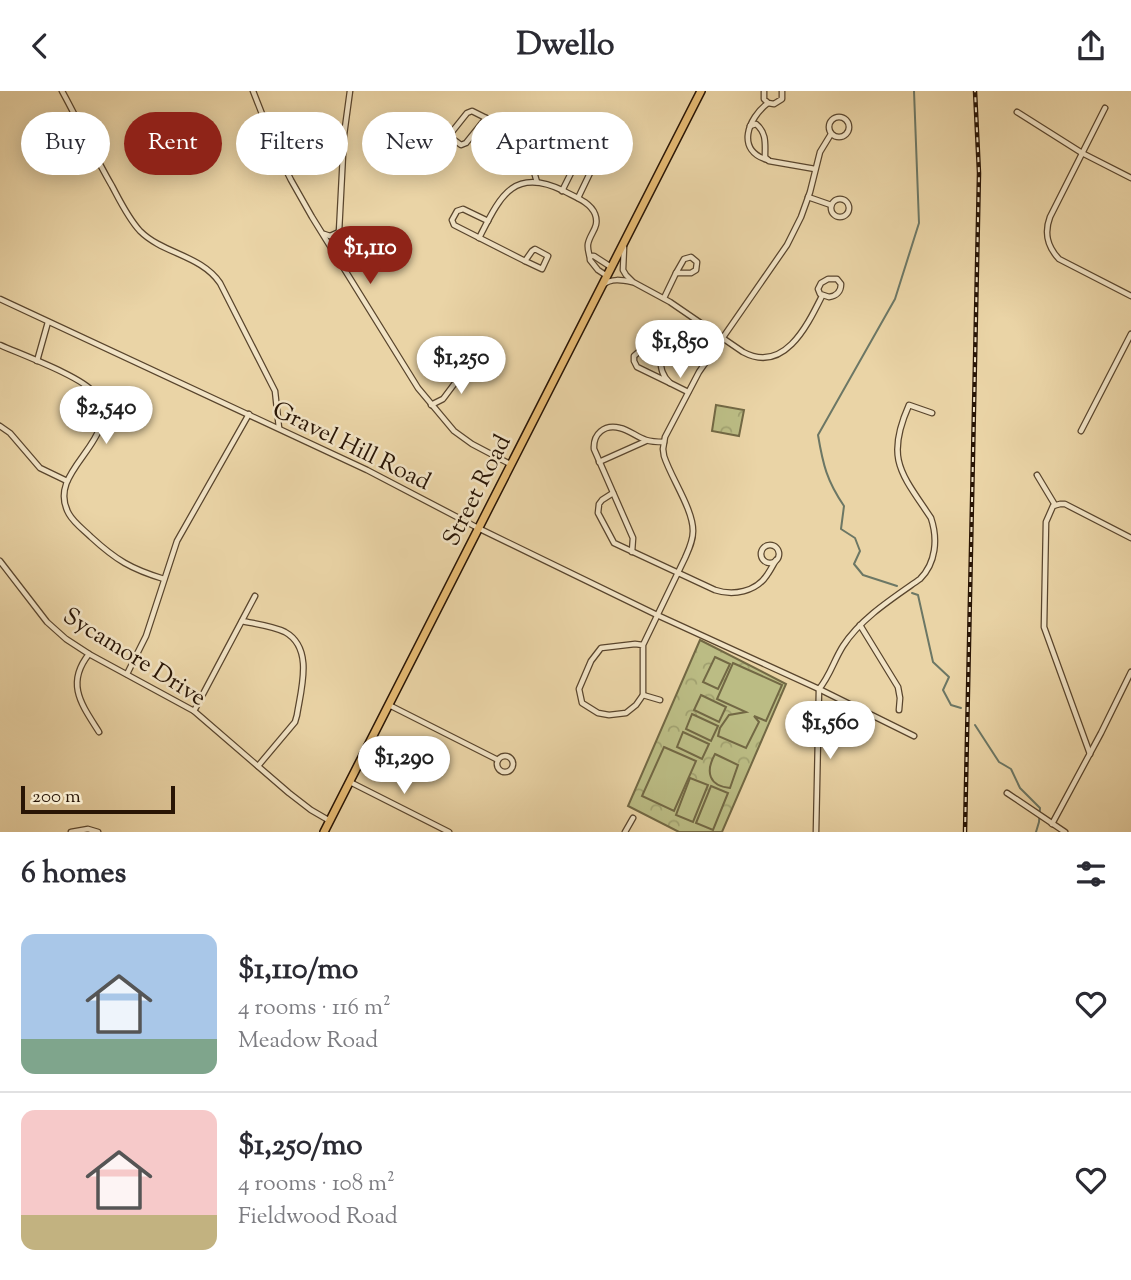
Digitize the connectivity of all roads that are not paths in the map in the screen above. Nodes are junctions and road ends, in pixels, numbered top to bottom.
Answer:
1 (62, 91) edge
2 (253, 91) edge
3 (350, 91) edge
4 (701, 91) edge
5 (764, 91) edge
6 (782, 91) edge
7 (768, 103) junction
8 (1105, 108) dead end
9 (1017, 112) dead end
10 (486, 118) joint
11 (753, 125) junction
12 (831, 134) junction
13 (1082, 153) junction
14 (769, 160) junction
15 (815, 169) junction
16 (535, 175) edge
17 (1131, 178) edge
18 (537, 182) junction
19 (562, 191) junction
20 (808, 197) junction
21 (578, 198) junction
22 (831, 205) dead end
23 (488, 221) junction
24 (339, 232) junction
25 (323, 233) junction
26 (479, 238) junction
27 (625, 239) junction
28 (590, 256) junction
29 (525, 261) junction
30 (343, 267) junction
31 (611, 267) junction
32 (676, 273) junction
33 (607, 276) junction
34 (633, 282) junction
35 (599, 289) junction
36 (822, 296) junction
37 (1131, 296) edge
38 (664, 298) junction
39 (0, 299) edge
40 (48, 322) junction
41 (1131, 334) edge
42 (722, 337) junction
43 (0, 345) edge
44 (37, 361) junction
45 (479, 365) dead end
46 (670, 383) junction
47 (688, 392) junction
48 (431, 405) junction
49 (932, 413) dead end
50 (249, 414) junction
51 (0, 426) edge
52 (279, 428) junction
53 (1082, 431) dead end
54 (647, 441) junction
55 (664, 442) junction
56 (599, 462) junction
57 (510, 464) junction
58 (1037, 475) dead end
59 (67, 481) junction
60 (613, 493) junction
61 (1055, 505) junction
62 (478, 528) junction
63 (1131, 538) edge
64 (632, 552) junction
65 (776, 560) junction
66 (0, 561) edge
67 (678, 573) junction
68 (164, 579) junction
69 (255, 597) dead end
70 (657, 615) junction
71 (242, 621) junction
72 (860, 625) junction
73 (643, 645) junction
74 (89, 654) junction
75 (1131, 672) edge
76 (127, 674) junction
77 (820, 689) junction
78 (643, 695) junction
79 (660, 700) dead end
80 (388, 705) junction
81 (900, 710) dead end
82 (194, 711) junction
83 (99, 732) dead end
84 (914, 736) dead end
85 (1090, 754) junction
86 (498, 760) dead end
87 (258, 766) junction
88 (349, 782) junction
89 (1007, 793) dead end
90 (633, 818) dead end
91 (330, 821) junction
92 (1049, 822) junction
93 (437, 826) junction
94 (71, 832) edge
95 (98, 832) edge
96 (324, 832) edge
97 (433, 832) edge
98 (449, 832) edge
99 (625, 832) edge
100 (817, 832) edge
101 (1065, 832) edge

1 - 52 street
2 - 25 street
3 - 24 street
4 - 27 main road, Street Road
5 - 7 street
6 - 7 street
7 - 11 street
8 - 13 street
9 - 13 street
10 - 10 street
11 - 14 street
11 - 14 street
12 - 12 street
12 - 15 street
13 - 17 street
13 - 37 street
14 - 15 street
15 - 20 street
16 - 18 street
18 - 19 street
18 - 23 street
19 - 21 street
19 - 21 street
20 - 22 street
20 - 42 street
21 - 28 street
23 - 26 street
23 - 26 street
24 - 25 street
24 - 30 street
25 - 30 street
26 - 29 street
27 - 31 main road, Street Road
27 - 34 street
28 - 31 street
28 - 33 street
29 - 29 street
30 - 48 street
31 - 33 main road, Street Road
32 - 32 street
32 - 38 street
33 - 35 main road, Street Road
34 - 35 street
34 - 38 street
35 - 57 main road, Street Road
36 - 36 street
36 - 42 street
38 - 42 street
39 - 40 street, Gravel Hill Road
40 - 44 street
40 - 50 street, Gravel Hill Road
41 - 53 street
42 - 47 street
43 - 44 street
44 - 59 street
45 - 48 street
46 - 46 street
46 - 47 street
47 - 55 street
48 - 57 street
49 - 72 street
50 - 52 street, Gravel Hill Road
50 - 68 street
51 - 59 street
52 - 62 street, Gravel Hill Road
54 - 55 street
54 - 56 street
54 - 56 street
55 - 67 street
56 - 60 street
57 - 62 main road, Street Road
58 - 61 street
59 - 68 street
60 - 64 street
60 - 64 street
61 - 63 street
61 - 85 street
62 - 70 street, Gravel Hill Road
62 - 80 main road, Street Road
64 - 67 street
65 - 65 street
65 - 67 street
66 - 74 street, Sycamore Drive
67 - 70 street
68 - 76 street
69 - 71 street
70 - 73 street
70 - 77 street, Gravel Hill Road
71 - 82 street
71 - 87 street
72 - 77 street
72 - 81 street
73 - 78 street
73 - 78 street
74 - 76 street, Sycamore Drive
74 - 83 street
75 - 85 street
76 - 82 street, Sycamore Drive
77 - 84 street, Gravel Hill Road
77 - 100 street
78 - 79 street
80 - 86 street
80 - 88 main road, Street Road
82 - 87 street, Sycamore Drive
85 - 92 street
87 - 91 street, Sycamore Drive
88 - 91 main road, Street Road
88 - 93 street
89 - 92 street
90 - 99 street
91 - 96 main road, Street Road
92 - 101 street
93 - 97 street
93 - 98 street
94 - 95 street

